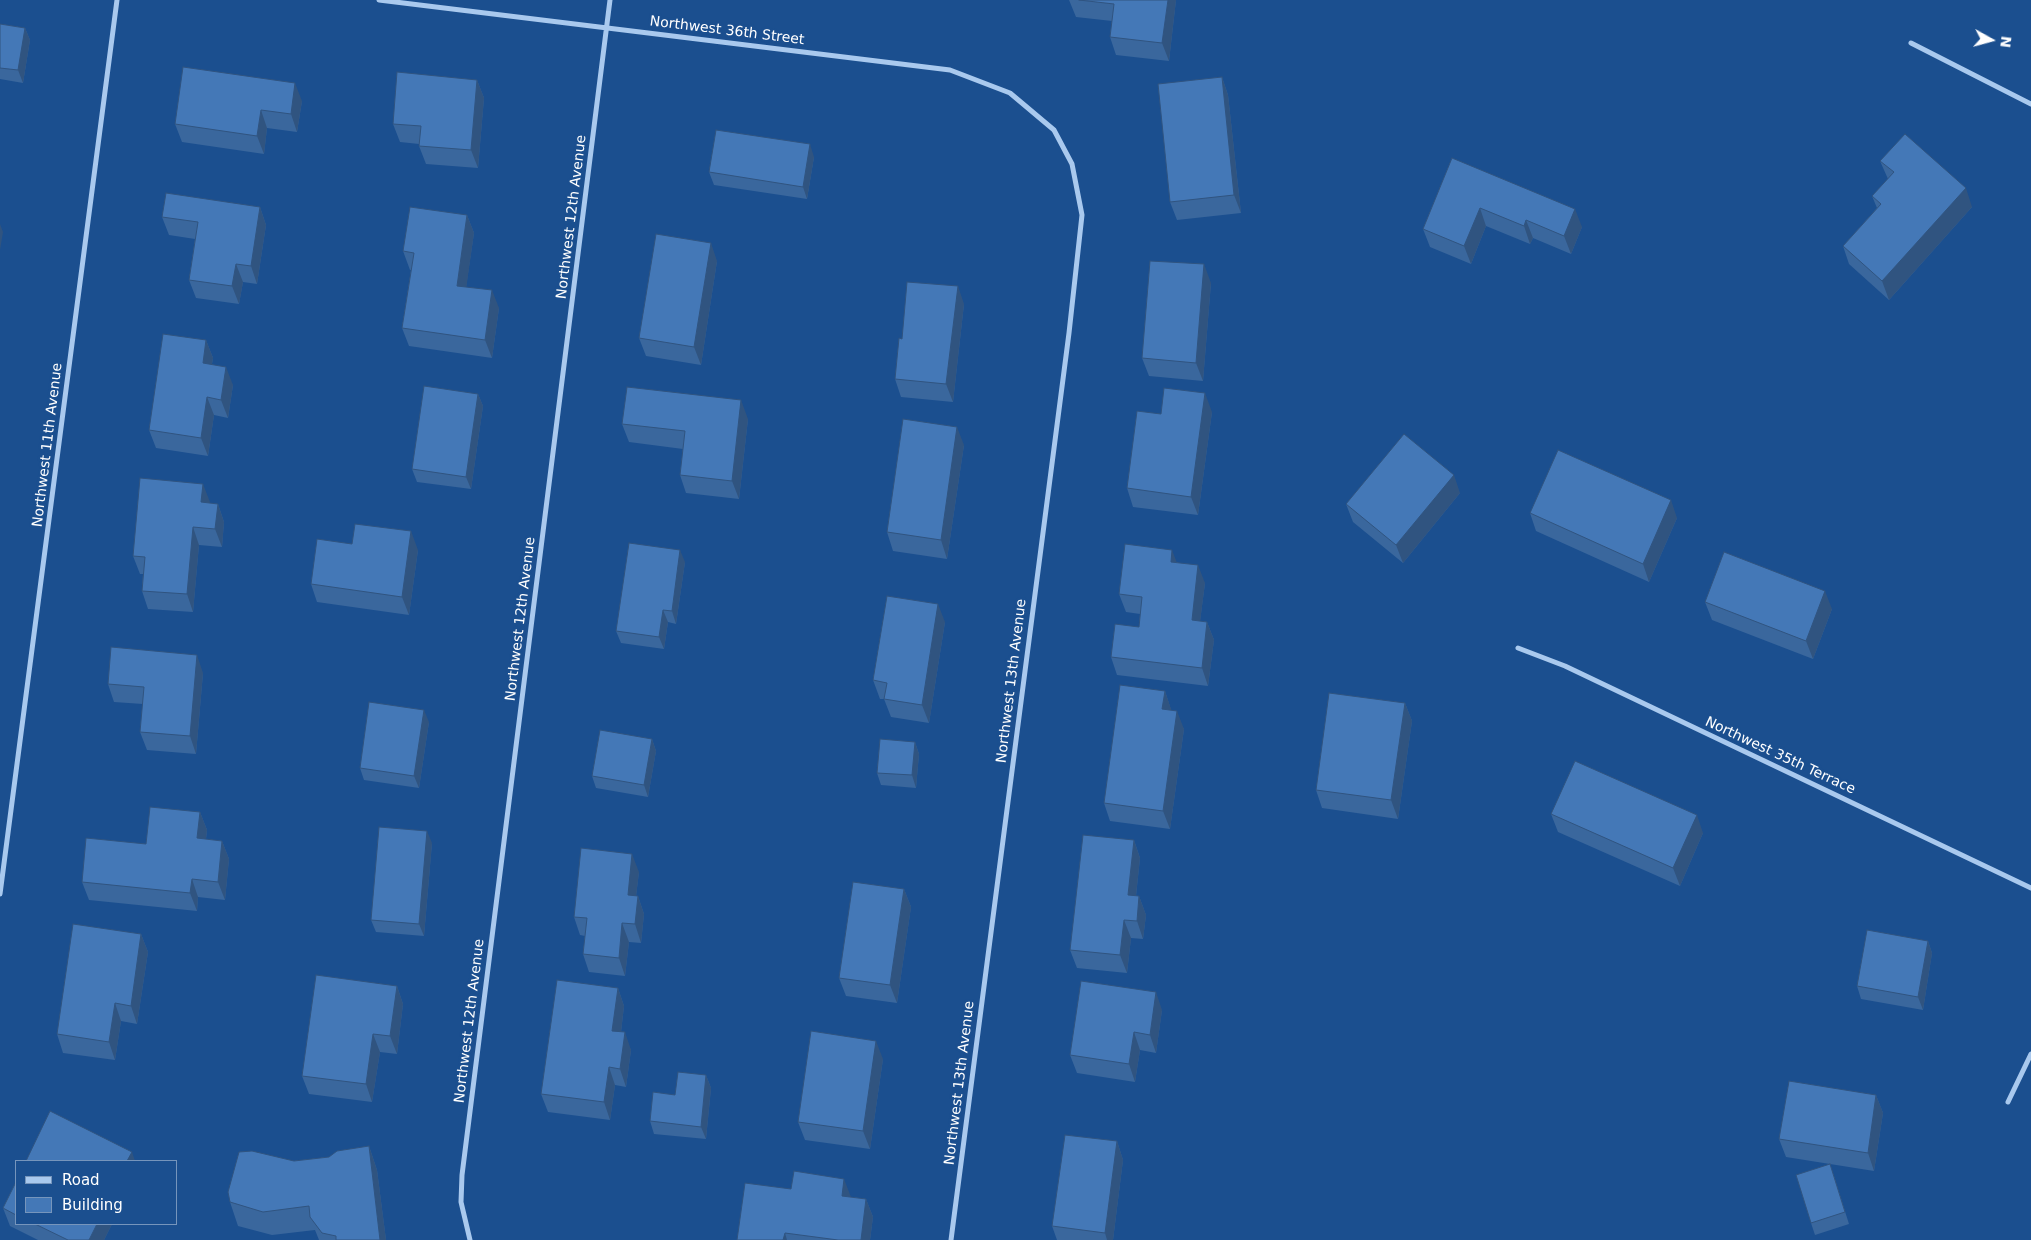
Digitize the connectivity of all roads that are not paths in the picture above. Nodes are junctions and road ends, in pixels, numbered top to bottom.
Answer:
1 (118, 0) edge
2 (379, 0) edge
3 (610, 0) edge
4 (607, 27) junction
5 (1911, 43) dead end
6 (2031, 104) edge
7 (1054, 130) joint
8 (1518, 648) dead end
9 (2031, 888) edge
10 (0, 894) edge
11 (2031, 1054) edge
12 (2008, 1102) dead end
13 (470, 1240) edge
14 (951, 1240) edge

1 - 10 street, Northwest 11th Avenue
2 - 4 street, Northwest 36th Street
3 - 4 street, Northwest 12th Avenue
4 - 7 street, Northwest 36th Street
4 - 13 street, Northwest 12th Avenue
5 - 6 street
7 - 14 street, Northwest 13th Avenue
8 - 9 street, Northwest 35th Terrace
11 - 12 street

